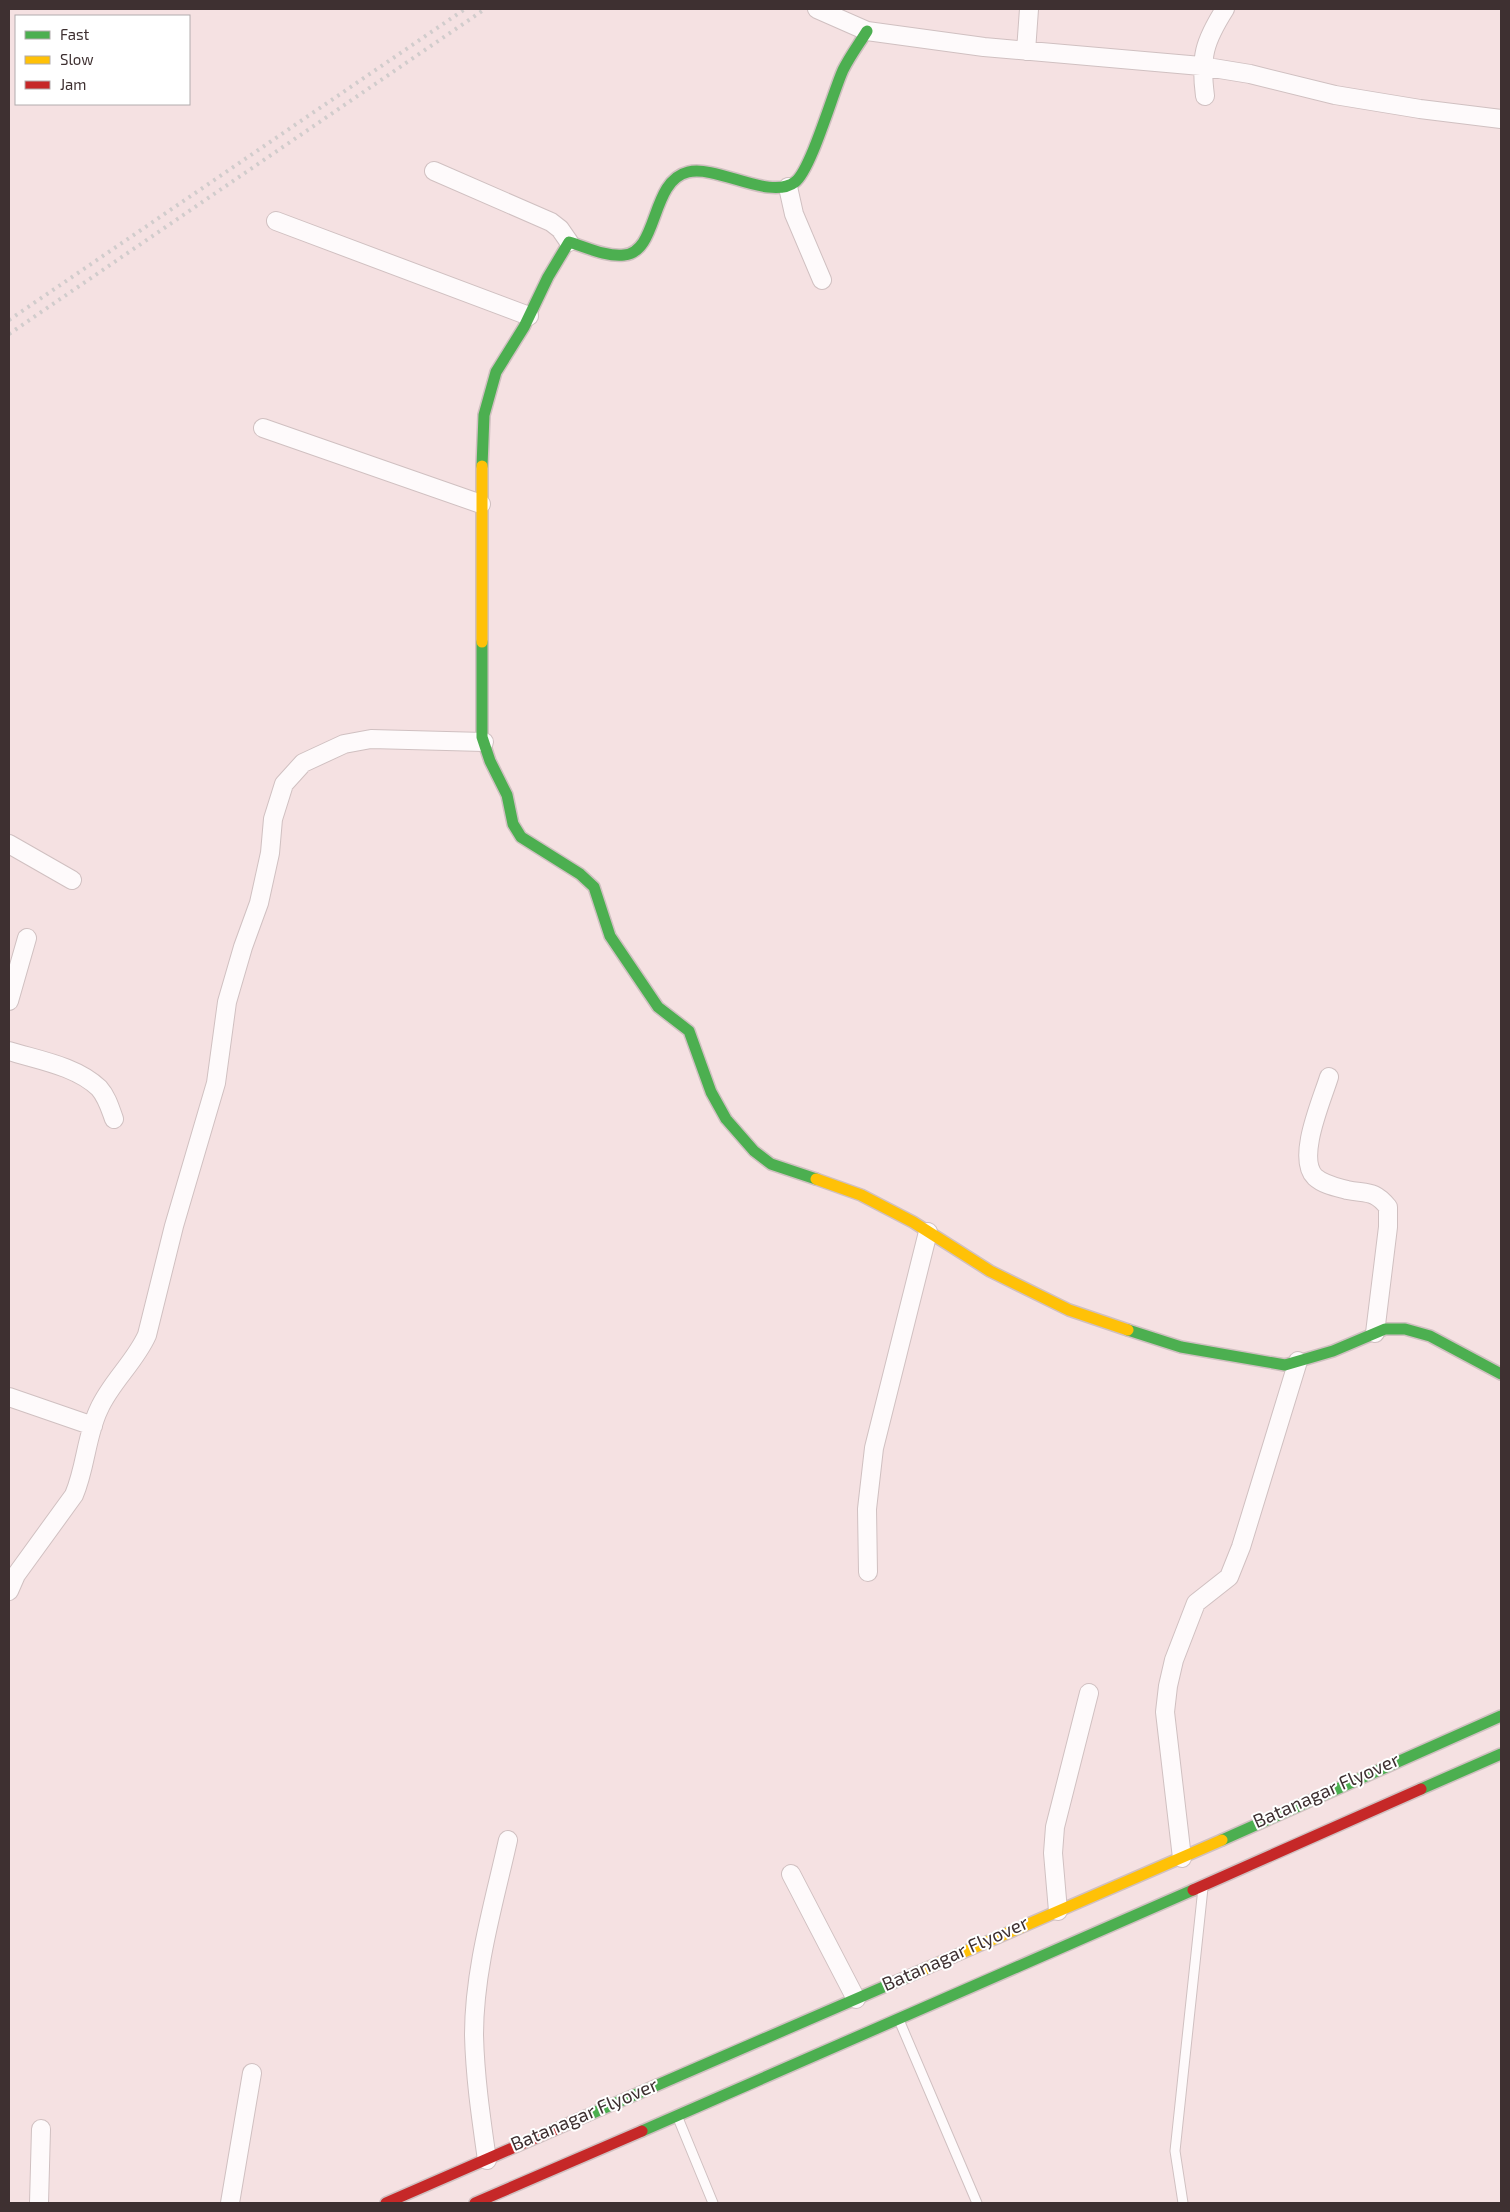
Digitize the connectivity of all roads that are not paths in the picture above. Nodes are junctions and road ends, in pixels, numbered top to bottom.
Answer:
1 (817, 9) edge
2 (1029, 9) edge
3 (1225, 9) edge
4 (867, 31) junction
5 (1026, 51) junction
6 (1201, 66) junction
7 (1205, 96) dead end
8 (1501, 119) edge
9 (434, 171) dead end
10 (788, 187) junction
11 (276, 221) dead end
12 (569, 242) junction
13 (822, 280) dead end
14 (529, 316) junction
15 (263, 428) dead end
16 (481, 504) junction
17 (484, 742) junction
18 (9, 844) edge
19 (72, 880) dead end
20 (27, 938) dead end
21 (9, 1001) edge
22 (9, 1051) edge
23 (1329, 1077) dead end
24 (114, 1119) dead end
25 (928, 1232) junction
26 (1375, 1333) junction
27 (1298, 1361) junction
28 (1501, 1374) edge
29 (9, 1397) edge
30 (92, 1426) junction
31 (868, 1572) dead end
32 (9, 1591) edge
33 (1089, 1693) dead end
34 (1501, 1716) edge
35 (1501, 1754) edge
36 (508, 1840) dead end
37 (1182, 1858) junction
38 (791, 1874) dead end
39 (1203, 1886) junction
40 (1058, 1911) junction
41 (856, 1999) junction
42 (899, 2019) junction
43 (252, 2073) dead end
44 (678, 2116) junction
45 (41, 2129) dead end
46 (487, 2160) junction
47 (39, 2203) edge
48 (230, 2203) edge
49 (386, 2203) edge
50 (475, 2203) edge
51 (713, 2203) edge
52 (977, 2203) edge
53 (1184, 2203) edge

1 - 4 street
2 - 5 street
3 - 6 street
4 - 5 street
4 - 10 street
5 - 6 street
6 - 7 street
6 - 8 street
9 - 12 street
10 - 12 street
10 - 13 street
11 - 14 street
12 - 14 street
14 - 16 street
15 - 16 street
16 - 17 street
17 - 25 street
17 - 30 street
18 - 19 street
20 - 21 street
22 - 24 street
23 - 26 street
25 - 27 street
25 - 31 street
26 - 27 street
26 - 28 street
27 - 37 street
29 - 30 street
30 - 32 street
33 - 40 street
34 - 37 street
35 - 39 street
36 - 46 street
37 - 40 street
38 - 41 street
39 - 42 street
39 - 53 lane
40 - 41 street
41 - 46 street
42 - 44 street
42 - 52 lane
43 - 48 street
44 - 50 street
44 - 51 lane
45 - 47 street
46 - 49 street

